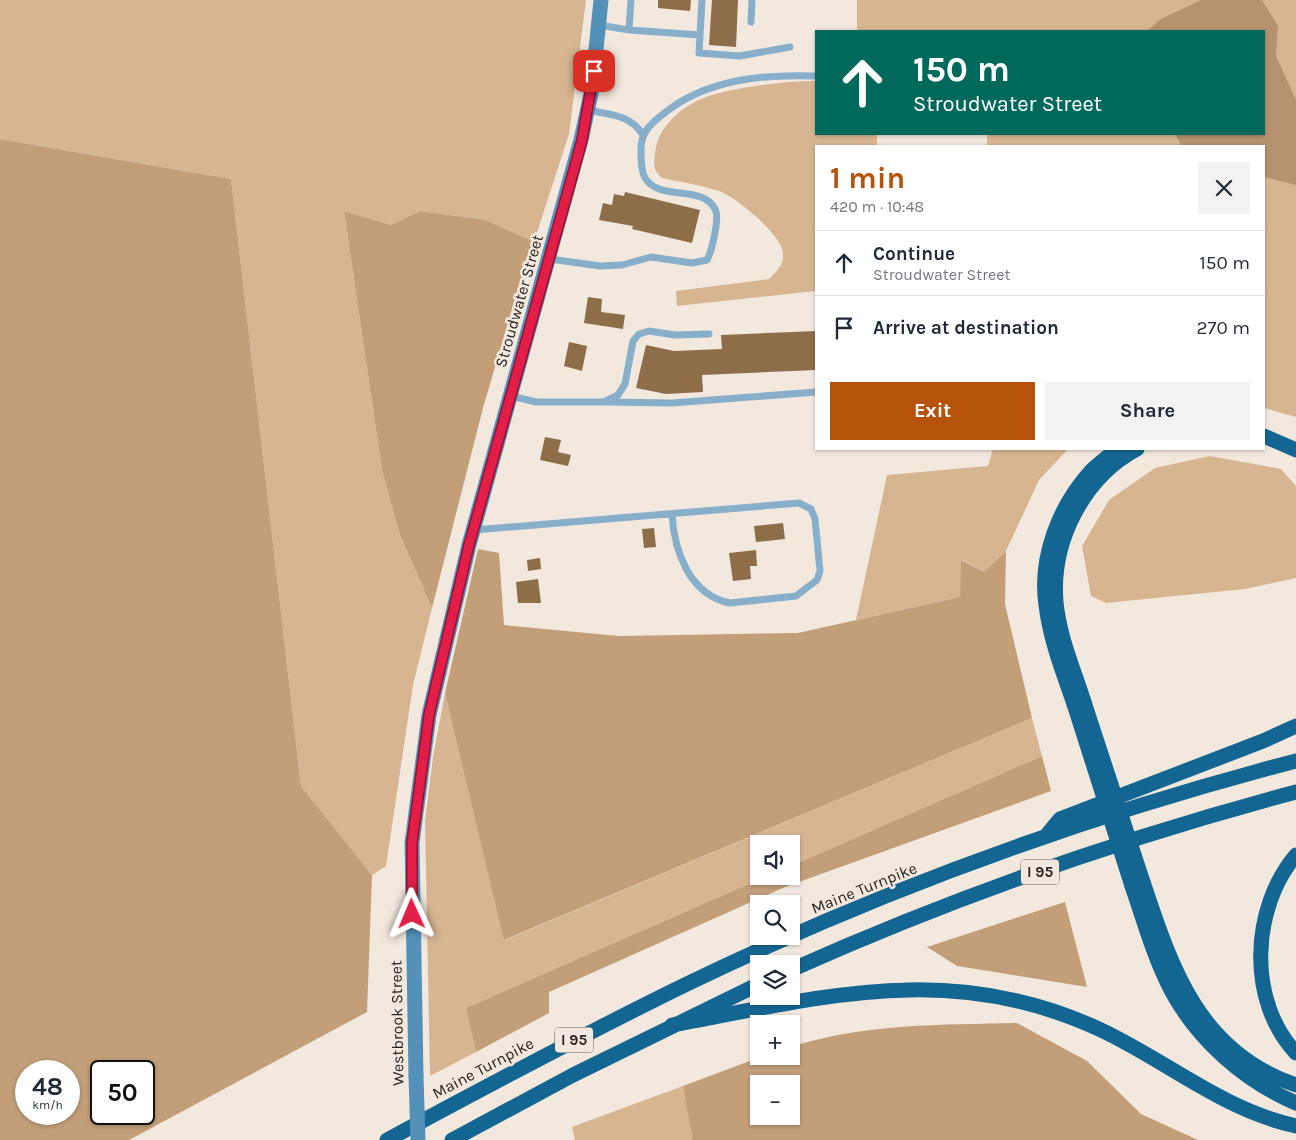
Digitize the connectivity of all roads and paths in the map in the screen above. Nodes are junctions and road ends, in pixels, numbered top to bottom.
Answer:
1 (601, 0) edge
2 (631, 0) edge
3 (702, 0) edge
4 (752, 0) edge
5 (751, 22) dead end
6 (599, 25) junction
7 (629, 30) junction
8 (700, 35) junction
9 (790, 47) dead end
10 (815, 76) edge
11 (588, 110) junction
12 (643, 135) junction
13 (550, 259) junction
14 (709, 334) dead end
15 (815, 392) edge
16 (511, 396) junction
17 (604, 402) junction
18 (1265, 425) edge
19 (1265, 436) edge
20 (1296, 438) edge
21 (1117, 450) edge
22 (1136, 450) edge
23 (1296, 450) edge
24 (672, 514) junction
25 (473, 530) junction
26 (453, 609) joint
27 (1079, 703) junction
28 (1296, 726) edge
29 (1296, 761) edge
30 (1296, 792) edge
31 (1046, 836) junction
32 (1296, 855) edge
33 (1138, 884) junction
34 (800, 966) edge
35 (750, 988) edge
36 (672, 1025) junction
37 (1296, 1053) edge
38 (1296, 1084) edge
39 (1296, 1103) edge
40 (1296, 1126) edge
41 (387, 1140) edge
42 (418, 1140) edge
43 (452, 1140) edge

1 - 6 main road, Stroudwater Street
2 - 7 lane
3 - 8 lane
4 - 5 lane
6 - 7 lane
6 - 11 main road, Stroudwater Street
7 - 8 lane
8 - 9 lane
10 - 12 lane
11 - 12 lane
11 - 13 main road, Stroudwater Street
12 - 13 lane
13 - 16 main road, Stroudwater Street
14 - 17 lane
15 - 17 lane
16 - 17 lane
16 - 25 main road, Stroudwater Street
18 - 20 highway
19 - 23 highway
21 - 27 highway
22 - 27 highway
24 - 24 lane
24 - 25 lane
25 - 26 main road, Stroudwater Street
26 - 42 main road, Westbrook Street, bridge
27 - 33 highway, bridge
28 - 31 highway
29 - 31 highway, Maine Turnpike / I 95
30 - 34 highway, I 95
31 - 41 highway, Maine Turnpike / I 95
32 - 37 highway
33 - 38 highway
33 - 39 highway
35 - 36 highway, I 95
36 - 40 highway
36 - 43 highway, I 95

